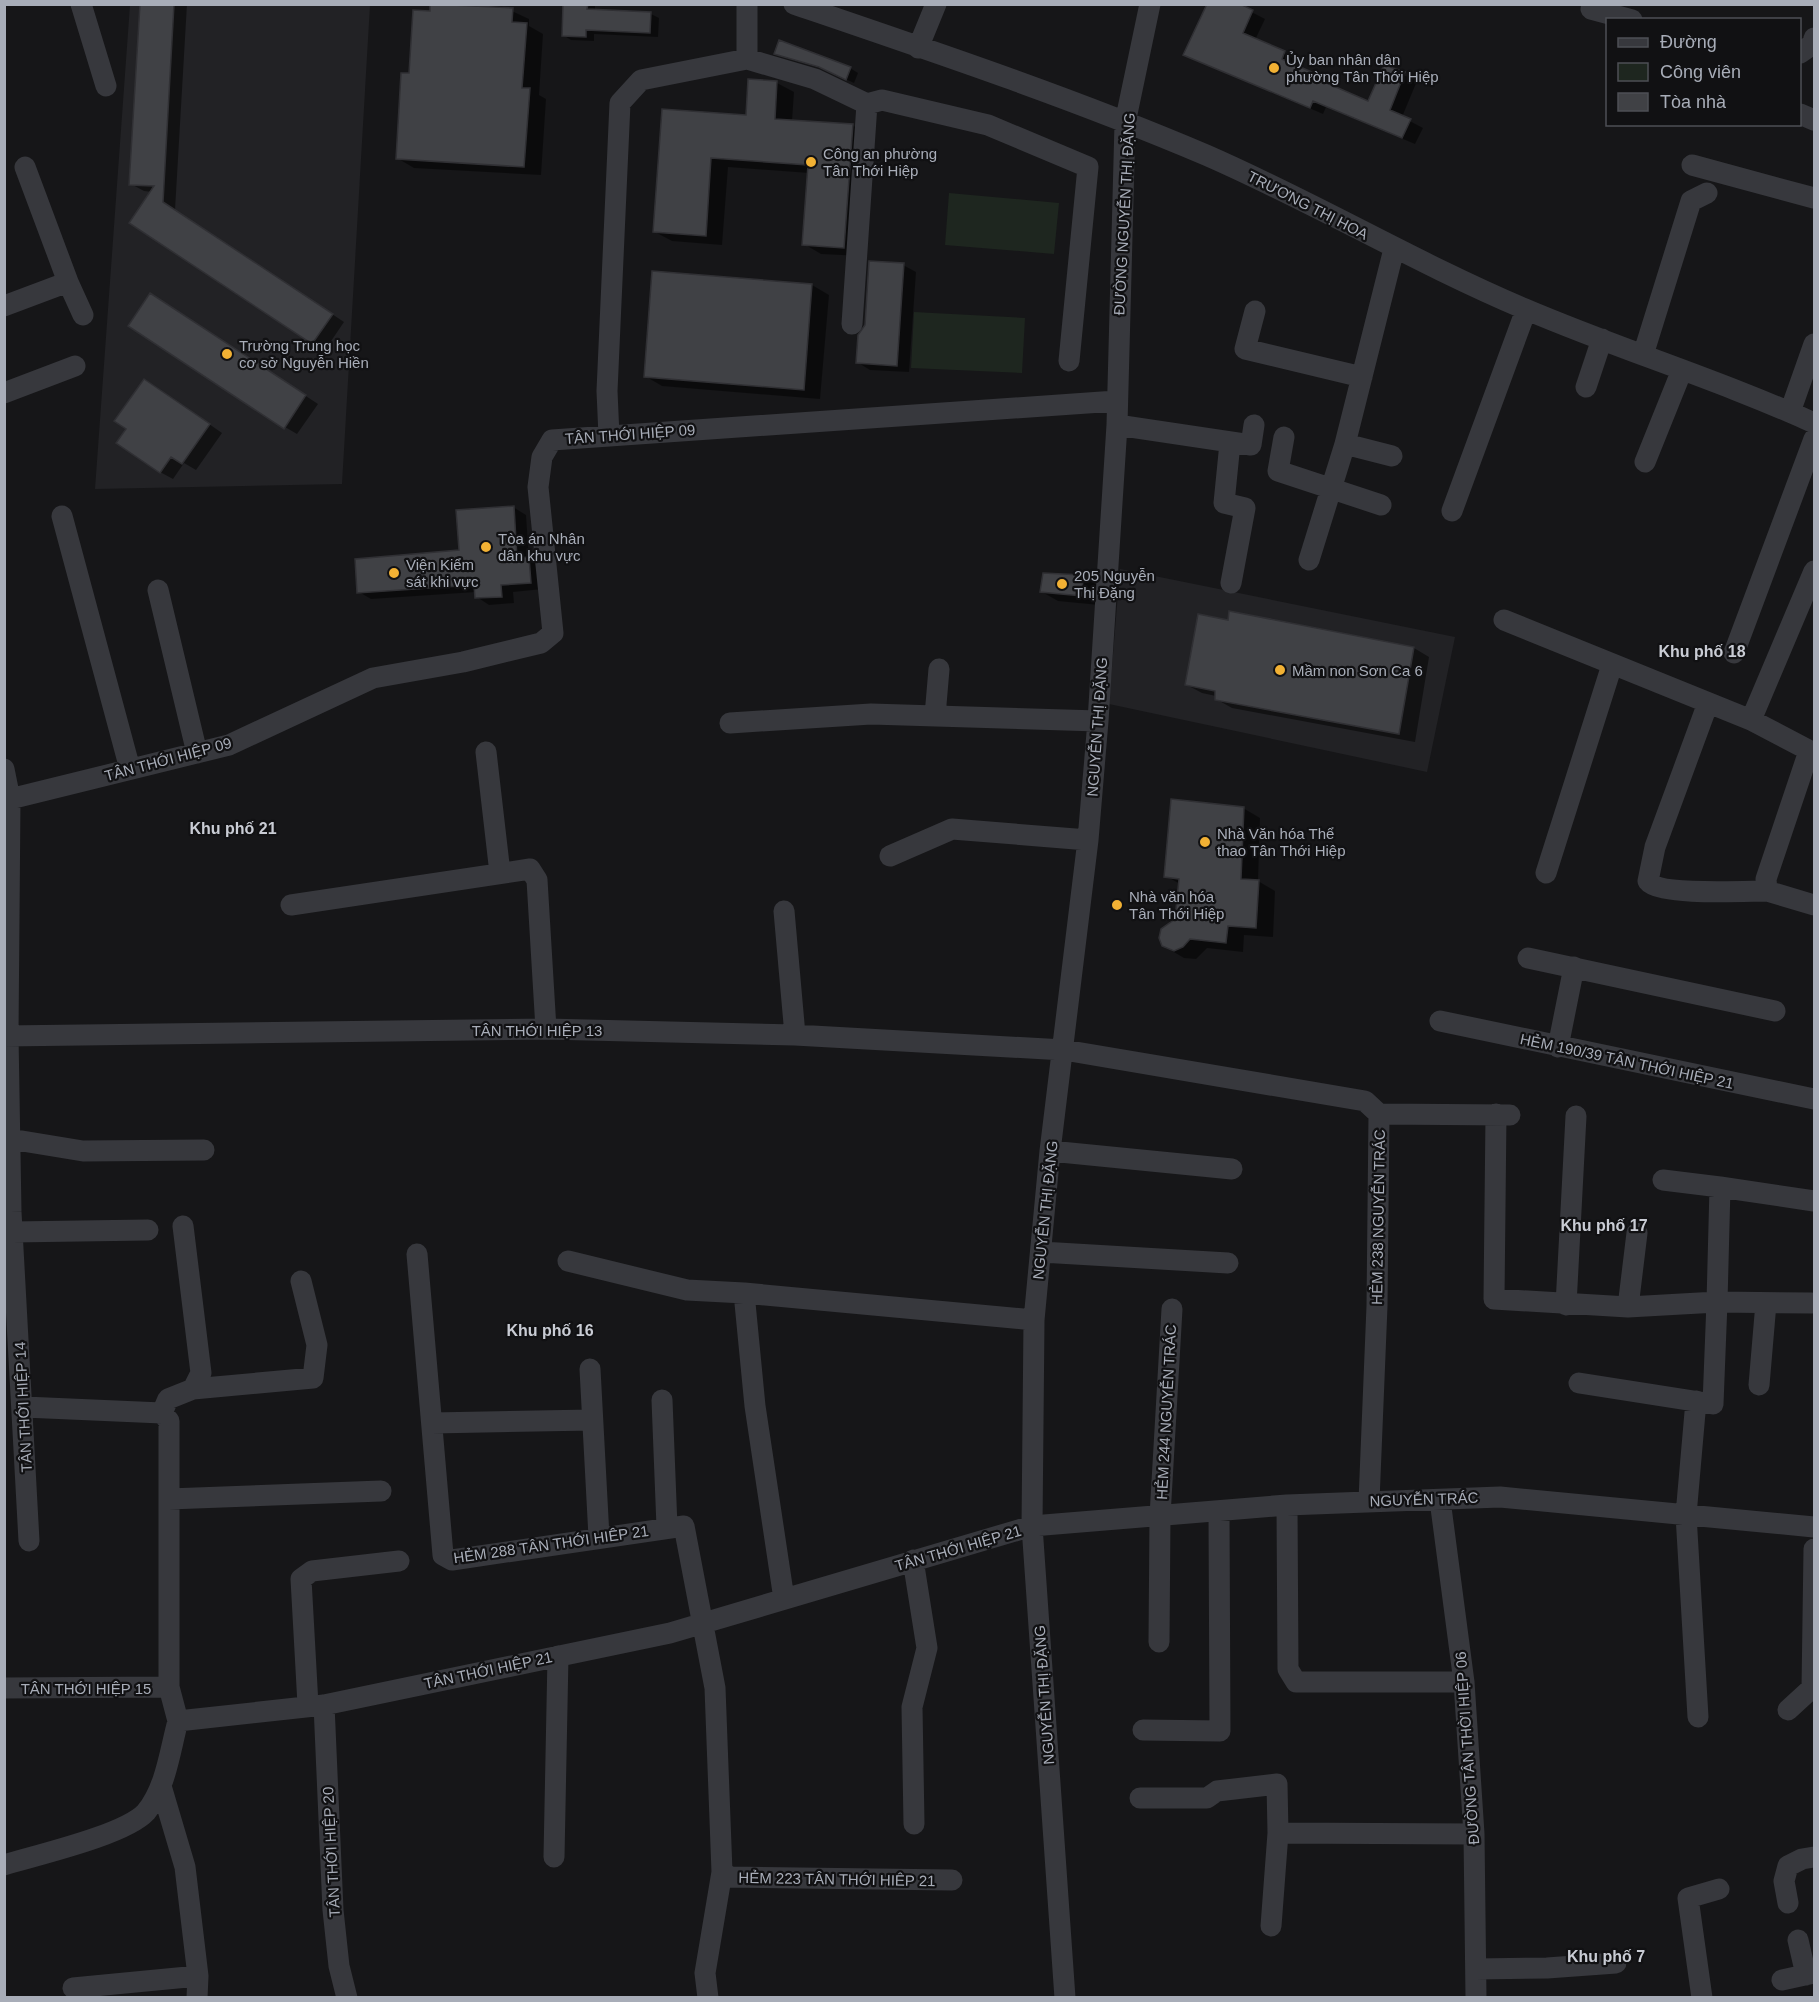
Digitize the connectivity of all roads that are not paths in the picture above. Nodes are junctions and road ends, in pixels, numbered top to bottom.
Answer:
1 (81, 4) edge
2 (747, 4) edge
3 (794, 4) edge
4 (936, 4) edge
5 (1150, 4) edge
6 (1594, 4) edge
7 (1625, 18) edge
8 (1815, 39) edge
9 (918, 48) junction
10 (1801, 52) edge
11 (747, 59) junction
12 (106, 86) dead end
13 (867, 104) junction
14 (1801, 114) edge
15 (1815, 120) edge
16 (1125, 123) junction
17 (1692, 165) dead end
18 (25, 167) dead end
19 (1707, 193) dead end
20 (1815, 198) edge
21 (1394, 249) junction
22 (68, 282) junction
23 (4, 306) edge
24 (1526, 309) junction
25 (1255, 311) dead end
26 (83, 315) dead end
27 (852, 324) dead end
28 (1602, 339) junction
29 (1815, 344) edge
30 (1643, 355) junction
31 (1070, 361) dead end
32 (75, 366) dead end
33 (1682, 370) junction
34 (1362, 377) junction
35 (1586, 387) dead end
36 (4, 393) edge
37 (1116, 401) junction
38 (1790, 412) junction
39 (1815, 423) edge
40 (1117, 425) junction
41 (1254, 425) dead end
42 (609, 436) junction
43 (1284, 437) dead end
44 (1815, 438) edge
45 (1230, 443) junction
46 (1345, 444) junction
47 (1392, 456) dead end
48 (1644, 462) dead end
49 (1330, 488) junction
50 (1381, 505) dead end
51 (1452, 511) dead end
52 (62, 516) dead end
53 (1309, 560) dead end
54 (1815, 571) edge
55 (1231, 583) dead end
56 (158, 590) dead end
57 (1504, 620) dead end
58 (1734, 653) dead end
59 (1612, 665) junction
60 (939, 669) dead end
61 (1708, 703) junction
62 (935, 716) junction
63 (1750, 720) junction
64 (1098, 721) junction
65 (730, 723) dead end
66 (486, 752) dead end
67 (1812, 752) edge
68 (197, 753) junction
69 (4, 769) edge
70 (130, 770) junction
71 (10, 799) junction
72 (1088, 840) junction
73 (890, 856) dead end
74 (500, 873) junction
75 (1546, 873) dead end
76 (1767, 891) junction
77 (291, 905) dead end
78 (1815, 905) edge
79 (784, 911) dead end
80 (1528, 958) dead end
81 (1574, 967) junction
82 (1775, 1011) dead end
83 (1440, 1021) dead end
84 (546, 1029) junction
85 (795, 1035) junction
86 (6, 1036) edge
87 (1558, 1047) junction
88 (1064, 1050) junction
89 (1815, 1099) edge
90 (1379, 1114) junction
91 (1576, 1116) dead end
92 (10, 1139) junction
93 (204, 1150) dead end
94 (1050, 1151) junction
95 (1232, 1169) dead end
96 (1663, 1180) dead end
97 (1720, 1187) junction
98 (1815, 1201) edge
99 (183, 1226) dead end
100 (148, 1230) dead end
101 (12, 1232) junction
102 (1637, 1233) dead end
103 (1041, 1252) junction
104 (417, 1254) dead end
105 (568, 1262) dead end
106 (1228, 1263) dead end
107 (301, 1281) dead end
108 (744, 1293) junction
109 (1717, 1302) junction
110 (1766, 1302) junction
111 (1812, 1303) dead end
112 (1566, 1305) junction
113 (1628, 1307) junction
114 (1172, 1309) dead end
115 (1034, 1320) junction
116 (590, 1369) dead end
117 (1579, 1383) dead end
118 (1759, 1385) dead end
119 (193, 1389) junction
120 (662, 1400) dead end
121 (1696, 1401) junction
122 (24, 1407) junction
123 (162, 1413) junction
124 (592, 1420) junction
125 (432, 1423) junction
126 (381, 1491) dead end
127 (170, 1499) junction
128 (1440, 1500) junction
129 (1370, 1501) junction
130 (1287, 1505) junction
131 (1218, 1513) junction
132 (1686, 1515) junction
133 (1160, 1516) junction
134 (1032, 1526) junction
135 (667, 1527) junction
136 (1815, 1527) edge
137 (599, 1537) junction
138 (29, 1541) dead end
139 (1815, 1549) edge
140 (913, 1560) junction
141 (399, 1561) dead end
142 (784, 1599) junction
143 (704, 1623) junction
144 (1159, 1642) dead end
145 (558, 1656) junction
146 (1464, 1682) junction
147 (4, 1688) edge
148 (169, 1688) junction
149 (316, 1705) junction
150 (1788, 1710) dead end
151 (1698, 1717) dead end
152 (178, 1721) junction
153 (1143, 1730) dead end
154 (161, 1786) junction
155 (1140, 1798) dead end
156 (914, 1824) dead end
157 (1278, 1833) junction
158 (1474, 1834) junction
159 (554, 1857) dead end
160 (1815, 1857) edge
161 (4, 1865) edge
162 (722, 1872) junction
163 (952, 1880) dead end
164 (1719, 1889) dead end
165 (1788, 1903) dead end
166 (1271, 1926) dead end
167 (1798, 1940) dead end
168 (1616, 1963) dead end
169 (1476, 1969) junction
170 (1810, 1974) edge
171 (198, 1976) junction
172 (1782, 1980) dead end
173 (73, 1988) dead end
174 (197, 1998) edge
175 (347, 1998) edge
176 (708, 1998) edge
177 (1065, 1998) edge
178 (1476, 1998) edge
179 (1702, 1998) edge

1 - 12 street
2 - 11 street
3 - 9 street, TRƯƠNG THỊ HOA
4 - 9 street
5 - 16 street, ĐƯỜNG NGUYỄN THỊ ĐẶNG
6 - 7 street
8 - 10 street
9 - 16 street, TRƯƠNG THỊ HOA
11 - 13 street
11 - 42 street
13 - 27 street
13 - 31 street
14 - 15 street
16 - 21 street, TRƯƠNG THỊ HOA
16 - 37 street, ĐƯỜNG NGUYỄN THỊ ĐẶNG
17 - 20 street
18 - 22 street
19 - 30 street
21 - 24 street, TRƯƠNG THỊ HOA
21 - 34 street
22 - 23 street
22 - 26 street
24 - 28 street, TRƯƠNG THỊ HOA
24 - 51 street
25 - 34 street
28 - 30 street, TRƯƠNG THỊ HOA
28 - 35 street
29 - 38 street
30 - 33 street, TRƯƠNG THỊ HOA
32 - 36 street
33 - 38 street, TRƯƠNG THỊ HOA
33 - 48 street
34 - 46 street
37 - 40 street, ĐƯỜNG NGUYỄN THỊ ĐẶNG
37 - 42 street, TÂN THỚI HIỆP 09
38 - 39 street, TRƯƠNG THỊ HOA
40 - 45 street
40 - 64 street, NGUYỄN THỊ ĐẶNG
41 - 45 street
42 - 68 street, TÂN THỚI HIỆP 09
43 - 49 street
44 - 58 street
45 - 55 street
46 - 47 street
46 - 49 street
49 - 50 street
49 - 53 street
52 - 70 street
54 - 63 street
56 - 68 street
57 - 59 street
59 - 61 street
59 - 75 street
60 - 62 street
61 - 63 street
61 - 76 street
62 - 64 street
62 - 65 street
63 - 67 street
64 - 72 street, NGUYỄN THỊ ĐẶNG
66 - 74 street
67 - 76 street
68 - 70 street, TÂN THỚI HIỆP 09
69 - 71 street, TÂN THỚI HIỆP 14
70 - 71 street, TÂN THỚI HIỆP 09
71 - 86 street, TÂN THỚI HIỆP 14
72 - 73 street
72 - 88 street, NGUYỄN THỊ ĐẶNG
74 - 77 street
74 - 84 street
76 - 78 street
79 - 85 street
80 - 81 street
81 - 82 street
81 - 87 street
83 - 87 street, HẺM 190/39 TÂN THỚI HIỆP 21
84 - 85 street, TÂN THỚI HIỆP 13
84 - 86 street, TÂN THỚI HIỆP 13
85 - 88 street, TÂN THỚI HIỆP 13
86 - 92 street, TÂN THỚI HIỆP 14
87 - 89 street, HẺM 190/39 TÂN THỚI HIỆP 21
88 - 90 street, HẺM 238 NGUYỄN TRÁC
88 - 94 street, NGUYỄN THỊ ĐẶNG
90 - 112 street
90 - 129 street, HẺM 238 NGUYỄN TRÁC
91 - 112 street
92 - 93 street
92 - 101 street, TÂN THỚI HIỆP 14
94 - 95 street
94 - 103 street, NGUYỄN THỊ ĐẶNG
96 - 97 street
97 - 98 street
97 - 109 street
99 - 119 street
100 - 101 street
101 - 122 street, TÂN THỚI HIỆP 14
102 - 113 street
103 - 106 street
103 - 115 street, NGUYỄN THỊ ĐẶNG
104 - 125 street, HẺM 288 TÂN THỚI HIÊP 21
105 - 108 street
107 - 119 street
108 - 115 street
108 - 142 street
109 - 110 street
109 - 113 street
109 - 121 street
110 - 111 street
110 - 118 street
112 - 113 street
114 - 133 street, HẺM 244 NGUYỄN TRÁC
115 - 134 street, NGUYỄN THỊ ĐẶNG
116 - 124 street
117 - 121 street
119 - 123 street
120 - 135 street
121 - 132 street
122 - 123 street
122 - 138 street, TÂN THỚI HIỆP 14
123 - 127 street
124 - 125 street
124 - 137 street
125 - 137 street, HẺM 288 TÂN THỚI HIÊP 21
126 - 127 street
127 - 148 street
128 - 129 street, NGUYỄN TRÁC
128 - 132 street, NGUYỄN TRÁC
128 - 146 street, ĐƯỜNG TÂN THỜI HIỆP 06
129 - 130 street, NGUYỄN TRÁC
130 - 131 street, NGUYỄN TRÁC
130 - 146 street
131 - 133 street, NGUYỄN TRÁC
131 - 153 street
132 - 136 street, NGUYỄN TRÁC
132 - 151 street
133 - 134 street, NGUYỄN TRÁC
133 - 144 street, HẺM 244 NGUYỄN TRÁC
134 - 140 street, TÂN THỚI HIỆP 21
134 - 177 street, NGUYỄN THỊ ĐẶNG
135 - 137 street, HẺM 288 TÂN THỚI HIÊP 21
135 - 143 street, HẺM 288 TÂN THỚI HIÊP 21
139 - 150 street
140 - 142 street, TÂN THỚI HIỆP 21
140 - 156 street
141 - 149 street, TÂN THỚI HIỆP 20
142 - 143 street, TÂN THỚI HIỆP 21
143 - 145 street, TÂN THỚI HIỆP 21
143 - 162 street, HẺM 223 TÂN THỚI HIÊP 21
145 - 149 street, TÂN THỚI HIỆP 21
145 - 159 street
146 - 158 street, ĐƯỜNG TÂN THỜI HIỆP 06
147 - 148 street, TÂN THỚI HIỆP 15
148 - 152 street, TÂN THỚI HIỆP 15
149 - 152 street, TÂN THỚI HIỆP 21
149 - 175 street, TÂN THỚI HIỆP 20
152 - 154 street
154 - 161 street
154 - 171 street
155 - 157 street
157 - 158 street
157 - 166 street
158 - 169 street, ĐƯỜNG TÂN THỜI HIỆP 06
160 - 165 street
162 - 163 street, HẺM 223 TÂN THỚI HIÊP 21
162 - 176 street
164 - 179 street
167 - 170 street
168 - 169 street
169 - 178 street, ĐƯỜNG TÂN THỜI HIỆP 06
170 - 172 street
171 - 173 street
171 - 174 street

